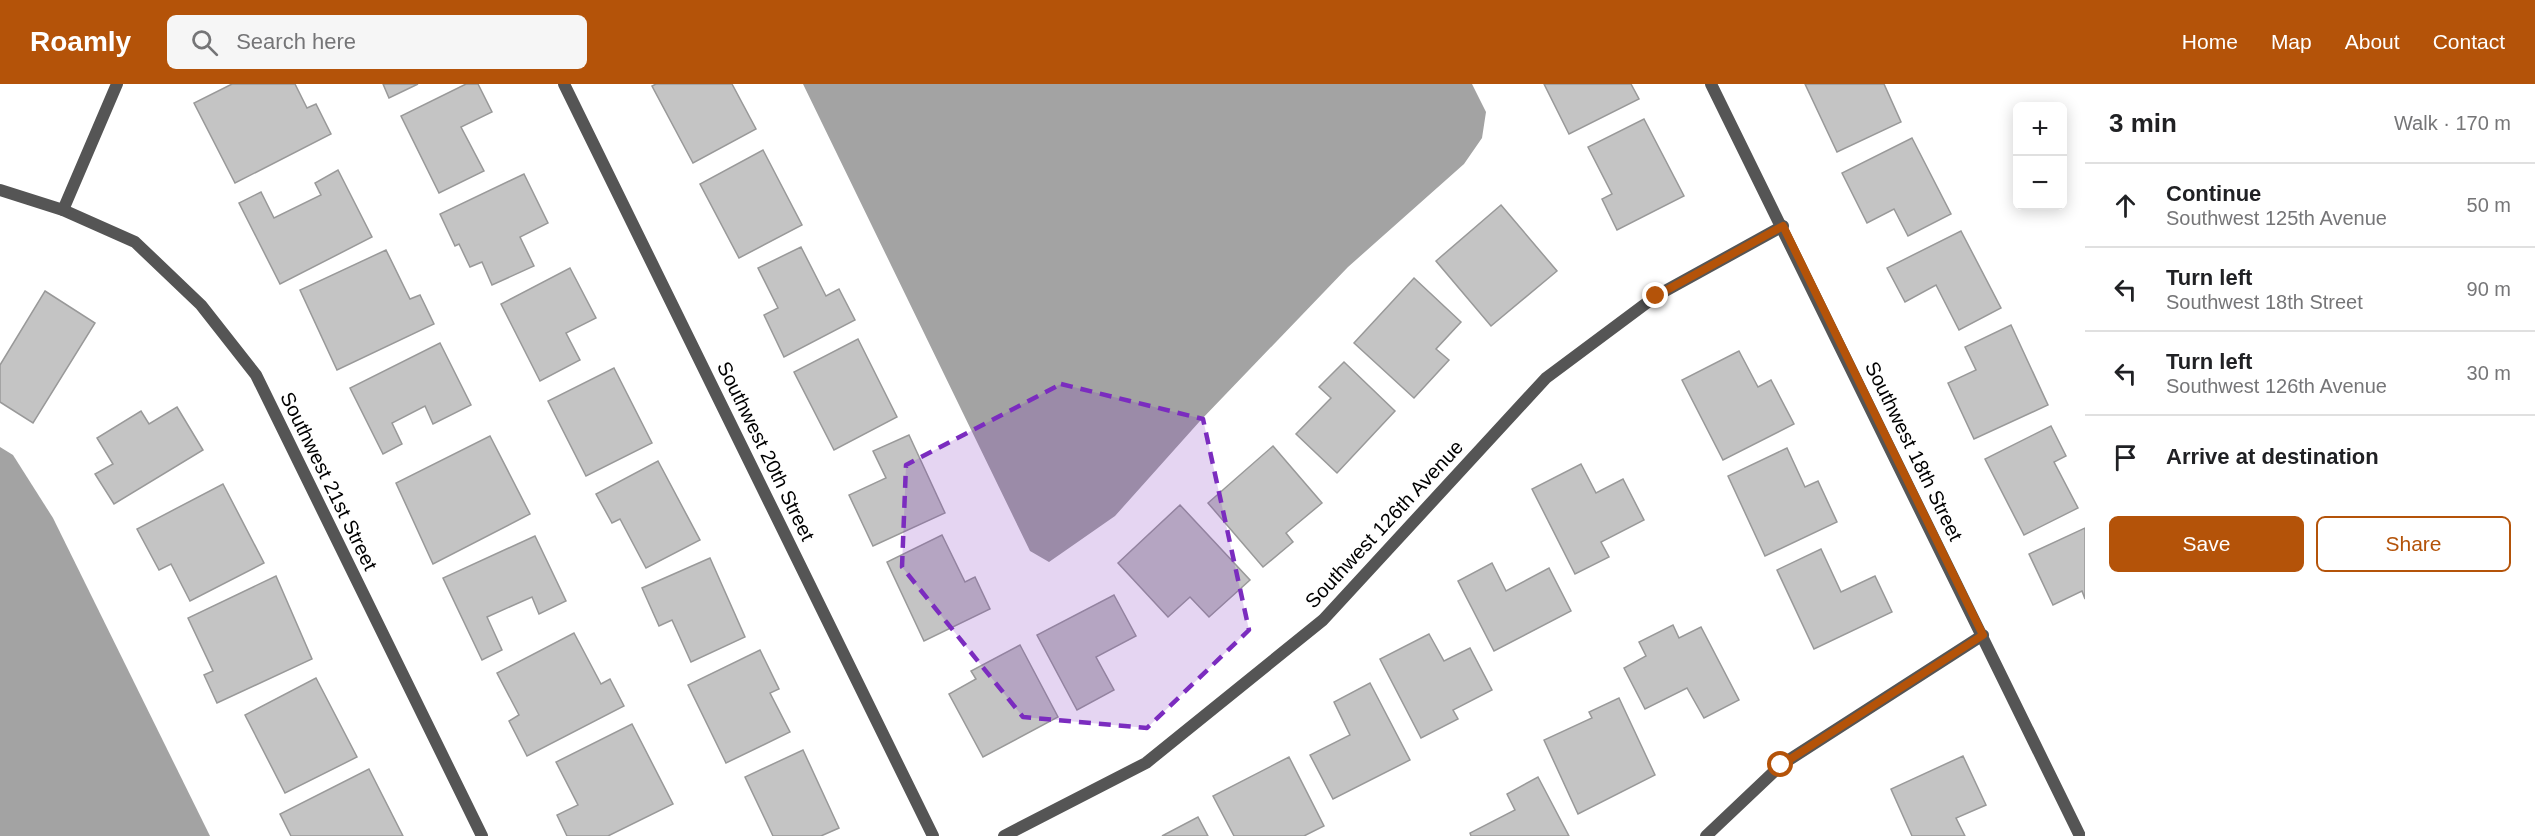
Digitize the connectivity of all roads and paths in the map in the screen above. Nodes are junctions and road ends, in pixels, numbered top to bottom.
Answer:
1 (117, 84) edge
2 (564, 84) edge
3 (1711, 84) edge
4 (0, 190) edge
5 (63, 210) junction
6 (1783, 226) junction
7 (1983, 635) junction
8 (482, 836) edge
9 (933, 836) edge
10 (1004, 836) edge
11 (1706, 836) edge
12 (2080, 836) edge

1 - 5 street
2 - 9 street, Southwest 20th Street
3 - 6 street, Southwest 18th Street
4 - 5 street, Southwest 21st Street
5 - 8 street, Southwest 21st Street
6 - 7 street, Southwest 18th Street
6 - 10 street, Southwest 126th Avenue
7 - 11 street
7 - 12 street, Southwest 18th Street

